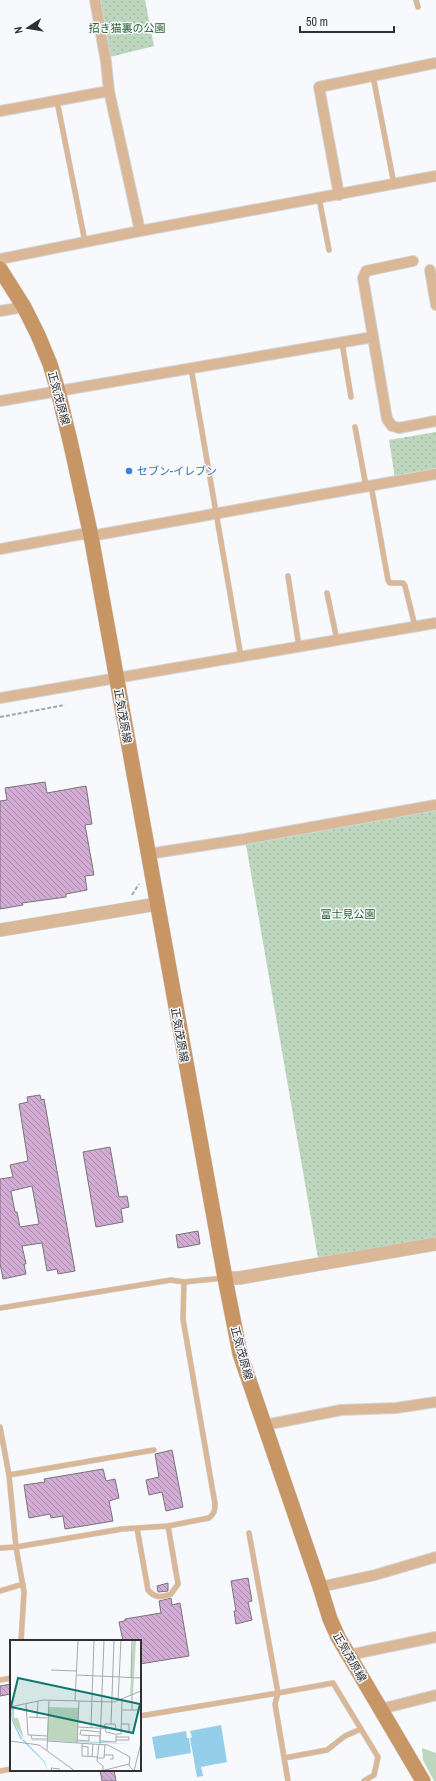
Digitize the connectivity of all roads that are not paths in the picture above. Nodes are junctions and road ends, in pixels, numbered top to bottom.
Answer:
1 (95, 0) edge
2 (416, 0) edge
3 (418, 7) dead end
4 (436, 63) edge
5 (372, 76) junction
6 (109, 87) junction
7 (57, 101) junction
8 (0, 111) edge
9 (436, 176) edge
10 (394, 184) junction
11 (339, 195) junction
12 (319, 198) junction
13 (140, 231) junction
14 (86, 242) junction
15 (328, 250) dead end
16 (0, 259) edge
17 (413, 261) dead end
18 (0, 269) edge
19 (430, 270) dead end
20 (436, 305) edge
21 (24, 307) junction
22 (0, 311) edge
23 (373, 337) junction
24 (342, 343) junction
25 (191, 368) junction
26 (58, 391) junction
27 (351, 397) dead end
28 (0, 401) edge
29 (436, 421) edge
30 (355, 427) dead end
31 (436, 474) edge
32 (368, 486) junction
33 (216, 513) junction
34 (91, 536) junction
35 (0, 549) edge
36 (288, 576) dead end
37 (327, 593) dead end
38 (436, 622) edge
39 (415, 626) junction
40 (337, 640) junction
41 (300, 647) junction
42 (241, 657) junction
43 (116, 678) junction
44 (0, 698) edge
45 (436, 805) edge
46 (148, 854) junction
47 (157, 904) junction
48 (0, 930) edge
49 (436, 1244) edge
50 (224, 1278) junction
51 (184, 1282) junction
52 (0, 1308) edge
53 (436, 1402) edge
54 (265, 1425) junction
55 (0, 1426) edge
56 (154, 1450) dead end
57 (8, 1475) junction
58 (168, 1526) junction
59 (137, 1528) junction
60 (250, 1534) dead end
61 (16, 1547) junction
62 (0, 1548) edge
63 (436, 1558) edge
64 (23, 1584) junction
65 (320, 1587) junction
66 (0, 1591) edge
67 (436, 1637) edge
68 (20, 1640) edge
69 (349, 1655) junction
70 (10, 1678) edge
71 (0, 1680) edge
72 (278, 1693) junction
73 (436, 1695) edge
74 (381, 1709) junction
75 (141, 1716) edge
76 (361, 1728) junction
77 (284, 1758) junction
78 (10, 1769) edge
79 (0, 1771) edge
80 (422, 1780) edge
81 (288, 1781) edge
82 (364, 1781) edge

1 - 6 street
2 - 3 lane
4 - 5 street
5 - 10 lane
5 - 11 street
6 - 7 street
6 - 13 street
7 - 8 street
7 - 14 lane
9 - 10 street
10 - 11 street
11 - 12 street
12 - 13 street
12 - 15 lane
13 - 14 street
14 - 16 street
17 - 23 street
18 - 21 main road, 正気茂原線
19 - 20 street
21 - 22 street
21 - 26 main road, 正気茂原線
23 - 24 street
23 - 29 street
24 - 25 street
24 - 27 lane
25 - 26 street
25 - 33 lane
26 - 28 street
26 - 34 main road, 正気茂原線
30 - 32 lane
31 - 32 street
32 - 33 street
32 - 39 lane
33 - 34 street
33 - 42 lane
34 - 35 street
34 - 43 main road, 正気茂原線
36 - 41 lane
37 - 40 lane
38 - 39 street
39 - 40 street
40 - 41 street
41 - 42 street
42 - 43 street
43 - 44 street
43 - 46 main road, 正気茂原線
45 - 46 street
46 - 47 main road, 正気茂原線
47 - 48 street
47 - 50 main road, 正気茂原線
49 - 50 street
50 - 51 lane
50 - 54 main road, 正気茂原線
51 - 52 lane
51 - 58 lane
53 - 54 street
54 - 65 main road, 正気茂原線
55 - 57 lane
56 - 57 lane
57 - 61 lane
58 - 59 lane
58 - 59 lane
59 - 61 lane
60 - 72 lane
61 - 62 lane
61 - 64 lane
63 - 65 street
64 - 66 lane
64 - 68 lane
65 - 69 main road, 正気茂原線
67 - 69 street
69 - 74 main road, 正気茂原線
70 - 71 lane
72 - 75 lane
72 - 76 lane
72 - 77 lane
73 - 74 street
74 - 80 main road, 正気茂原線
76 - 77 lane
76 - 82 lane
77 - 81 lane
78 - 79 lane

